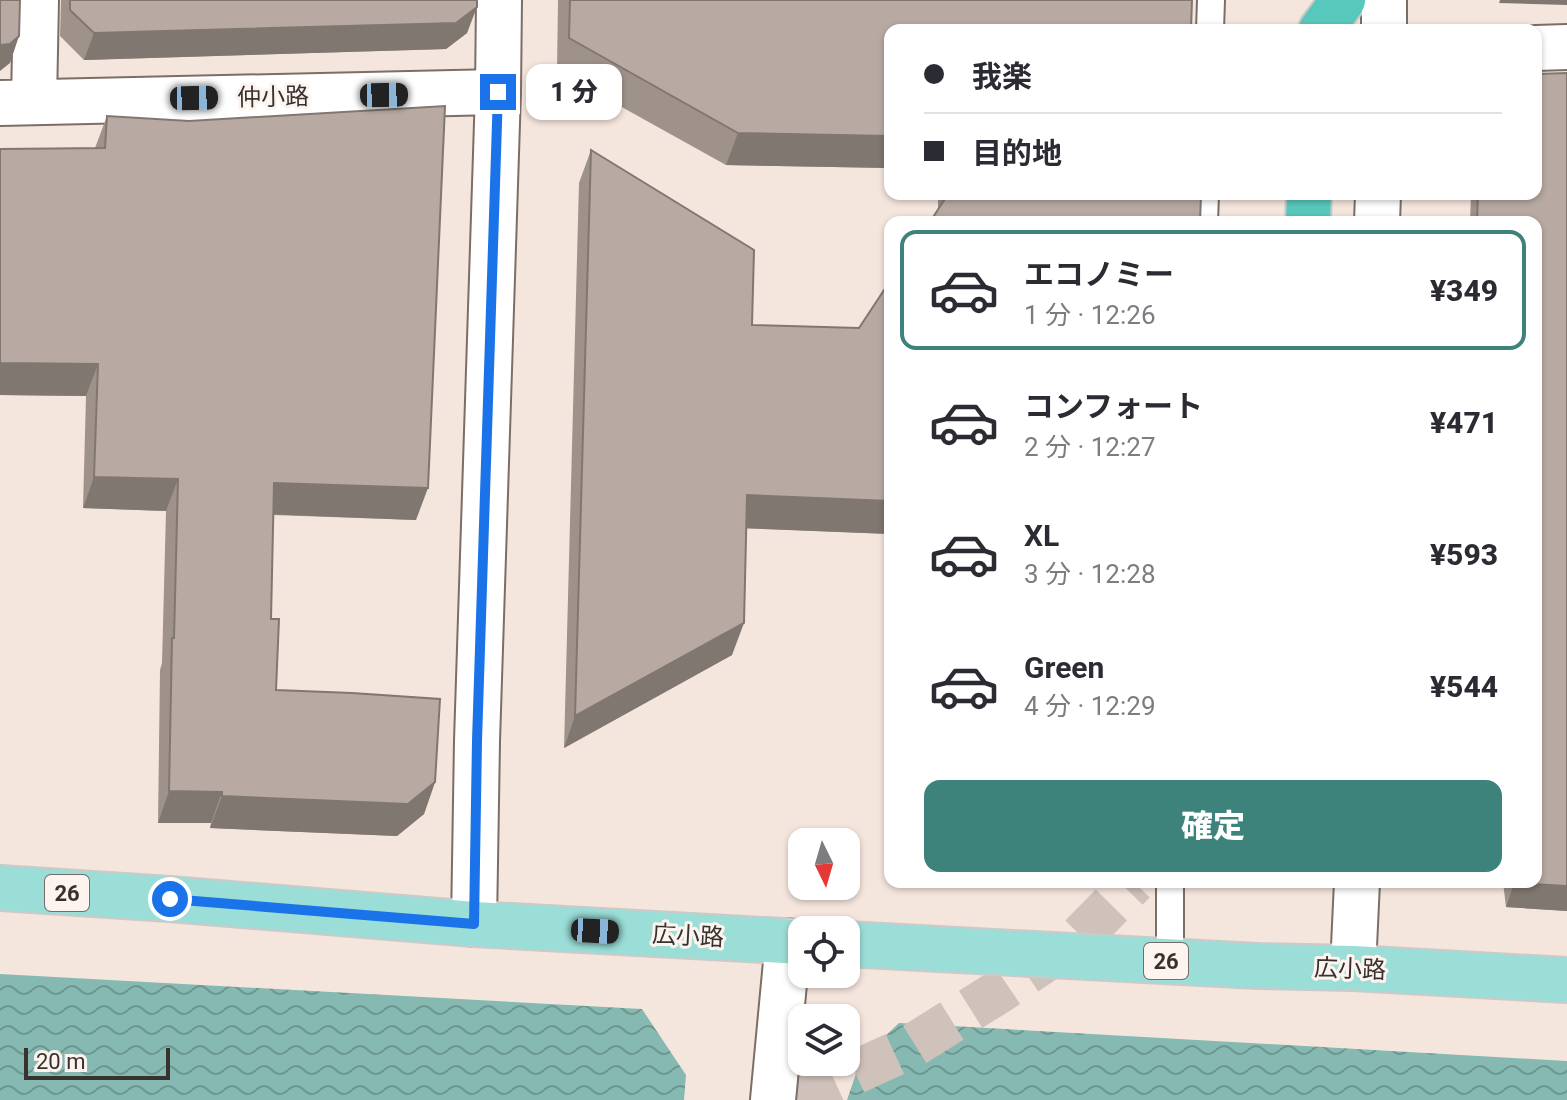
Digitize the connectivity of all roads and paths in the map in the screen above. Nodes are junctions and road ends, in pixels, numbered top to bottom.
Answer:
1 (36, 0) edge
2 (499, 0) edge
3 (1211, 0) edge
4 (1343, 0) edge
5 (1384, 0) edge
6 (1210, 24) edge
7 (1325, 24) edge
8 (1384, 24) edge
9 (1567, 47) edge
10 (1542, 48) edge
11 (498, 92) junction
12 (17, 102) edge
13 (0, 888) edge
14 (1170, 888) edge
15 (1357, 888) edge
16 (474, 924) junction
17 (788, 942) edge
18 (860, 945) edge
19 (1170, 962) junction
20 (1353, 968) junction
21 (1567, 980) edge
22 (789, 988) edge
23 (773, 1100) edge

1 - 12 street
2 - 11 street
3 - 6 lane
4 - 7 highway
5 - 8 street
9 - 10 street
11 - 12 street, 仲小路
11 - 16 street
13 - 16 main road, 広小路 / 26
14 - 19 lane
15 - 20 street
16 - 17 main road, 広小路 / 26
18 - 19 main road, 広小路 / 26
19 - 20 main road, 広小路 / 26
20 - 21 main road, 広小路 / 26
22 - 23 street

